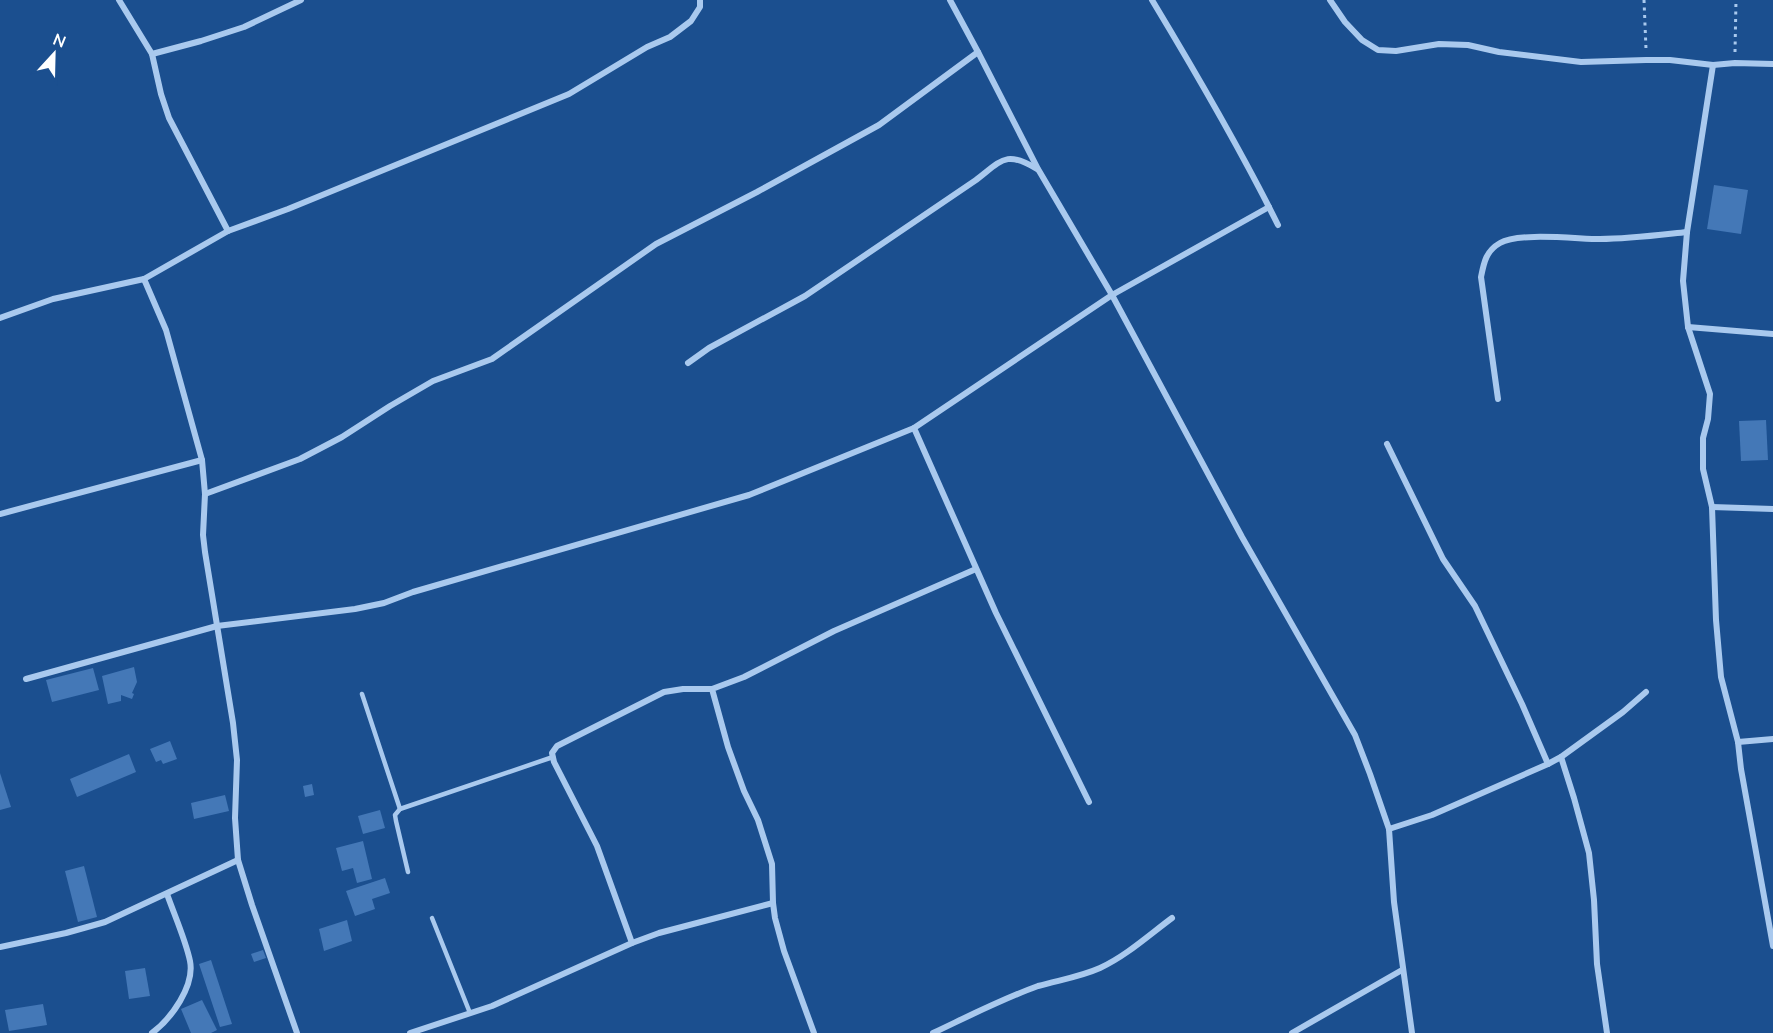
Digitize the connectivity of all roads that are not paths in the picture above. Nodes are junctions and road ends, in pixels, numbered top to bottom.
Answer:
1 (119, 0) edge
2 (301, 0) edge
3 (700, 0) edge
4 (950, 0) edge
5 (1152, 0) edge
6 (1330, 0) edge
7 (978, 52) junction
8 (152, 54) junction
9 (1773, 64) edge
10 (1713, 65) junction
11 (1038, 169) junction
12 (1269, 207) junction
13 (1278, 225) dead end
14 (228, 231) junction
15 (1687, 232) junction
16 (144, 279) junction
17 (1112, 295) junction
18 (0, 318) edge
19 (1688, 327) junction
20 (1773, 334) edge
21 (688, 363) dead end
22 (1498, 399) dead end
23 (914, 428) junction
24 (1387, 444) dead end
25 (202, 460) junction
26 (205, 494) junction
27 (1712, 507) junction
28 (1773, 509) edge
29 (0, 514) edge
30 (976, 569) junction
31 (218, 626) junction
32 (26, 679) dead end
33 (712, 689) junction
34 (1646, 692) dead end
35 (362, 694) dead end
36 (1773, 739) edge
37 (1738, 742) junction
38 (553, 757) junction
39 (1560, 757) junction
40 (1548, 764) junction
41 (1089, 802) dead end
42 (400, 809) junction
43 (1389, 829) junction
44 (238, 860) junction
45 (408, 872) dead end
46 (167, 894) junction
47 (773, 903) junction
48 (432, 918) dead end
49 (1172, 918) dead end
50 (632, 943) junction
51 (1773, 946) edge
52 (0, 947) edge
53 (1402, 970) junction
54 (470, 1013) junction
55 (152, 1033) edge
56 (297, 1033) edge
57 (410, 1033) edge
58 (814, 1033) edge
59 (933, 1033) edge
60 (1292, 1033) edge
61 (1412, 1033) edge
62 (1607, 1033) edge

1 - 8 street
2 - 8 street
3 - 14 street
4 - 7 street
5 - 12 street
6 - 10 street
7 - 11 street
7 - 26 street
8 - 14 street
9 - 10 street
10 - 15 street
11 - 17 street
11 - 21 street
12 - 13 street
12 - 17 street
14 - 16 street
15 - 19 street
15 - 22 street
16 - 18 street
16 - 25 street
17 - 23 street
17 - 43 street
19 - 20 street
19 - 27 street
23 - 30 street
23 - 31 street
24 - 40 street
25 - 26 street
25 - 29 street
26 - 31 street
27 - 28 street
27 - 37 street
30 - 33 street
30 - 41 street
31 - 32 street
31 - 44 street
33 - 38 street
33 - 47 street
34 - 39 street
35 - 42 lane
36 - 37 street
37 - 51 street
38 - 42 lane
38 - 50 street
39 - 40 street
39 - 62 street
40 - 43 street
42 - 45 lane
43 - 53 street
44 - 46 street
44 - 56 street
46 - 52 street
46 - 55 street
47 - 50 street
47 - 58 street
48 - 54 lane
49 - 59 street
50 - 54 street
53 - 60 street
53 - 61 street
54 - 57 street

